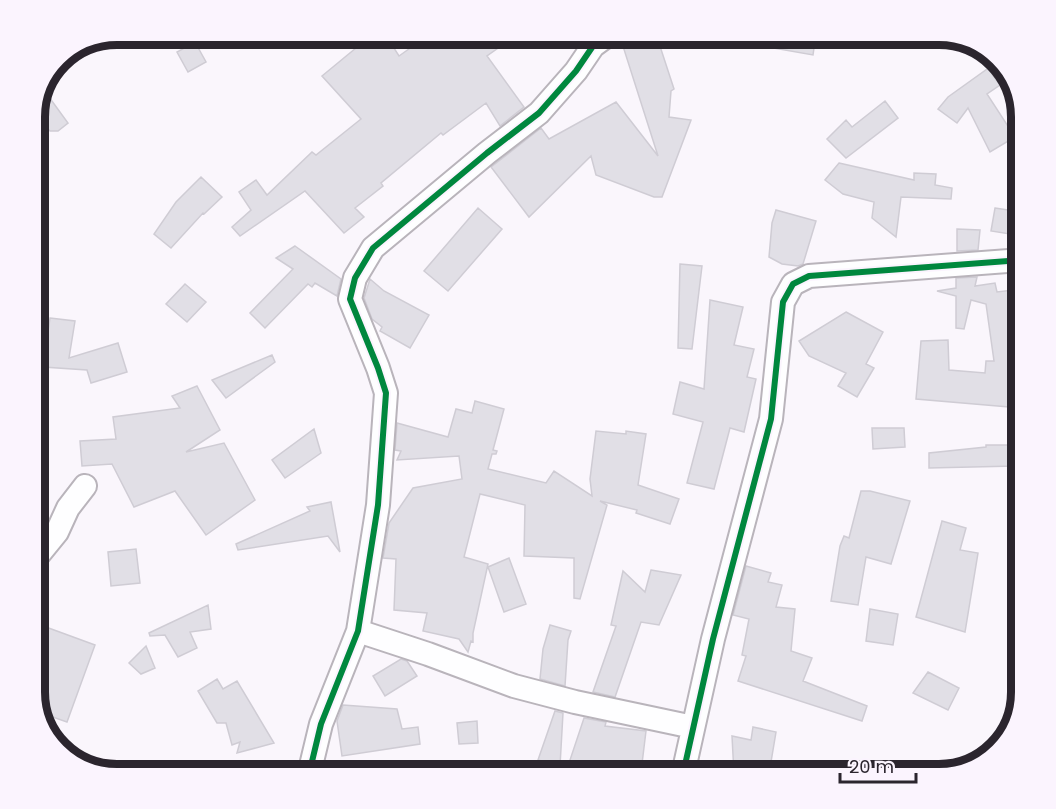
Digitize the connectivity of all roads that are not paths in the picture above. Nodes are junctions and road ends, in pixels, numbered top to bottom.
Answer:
1 (593, 45) edge
2 (1011, 261) edge
3 (85, 486) dead end
4 (45, 547) edge
5 (358, 631) junction
6 (693, 727) junction
7 (311, 764) edge
8 (685, 764) edge

1 - 5 street
2 - 6 street
3 - 4 street
5 - 6 street
5 - 7 street
6 - 8 street

